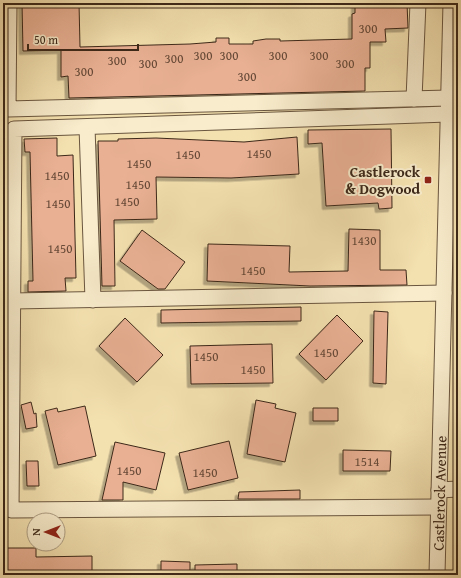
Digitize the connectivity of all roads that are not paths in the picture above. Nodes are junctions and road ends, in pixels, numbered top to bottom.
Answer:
1 (9, 3) edge
2 (418, 3) edge
3 (451, 3) edge
4 (449, 98) junction
5 (414, 99) junction
6 (448, 114) junction
7 (88, 127) junction
8 (452, 205) edge
9 (444, 293) junction
10 (93, 300) junction
11 (13, 301) junction
12 (458, 489) edge
13 (439, 490) junction
14 (438, 507) junction
15 (437, 575) edge

1 - 5 street
2 - 5 street
3 - 4 street, Castlerock Avenue
4 - 5 street
4 - 6 street, Castlerock Avenue
6 - 7 street
6 - 8 street, Castlerock Avenue
7 - 10 street
7 - 11 street
8 - 9 street, Castlerock Avenue
9 - 10 street
9 - 13 street, Castlerock Avenue
10 - 11 street
11 - 14 street
12 - 13 street
13 - 14 street, Castlerock Avenue
14 - 15 street, Castlerock Avenue

